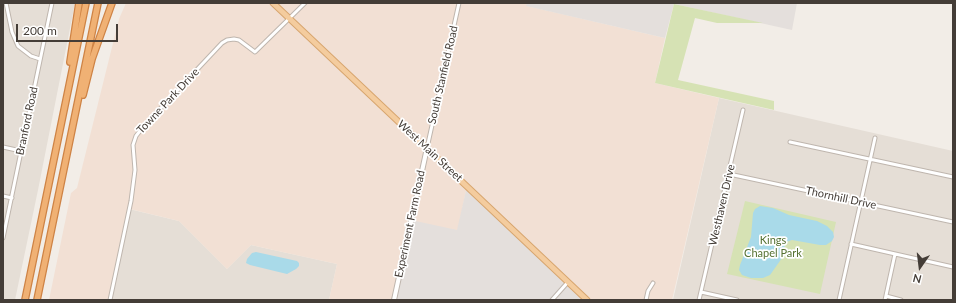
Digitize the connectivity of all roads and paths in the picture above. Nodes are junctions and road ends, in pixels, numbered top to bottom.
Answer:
1 (6, 3) edge
2 (52, 3) edge
3 (80, 3) edge
4 (86, 3) edge
5 (98, 3) edge
6 (112, 3) edge
7 (273, 3) edge
8 (305, 3) edge
9 (459, 3) edge
10 (289, 19) junction
11 (40, 59) junction
12 (64, 106) junction
13 (743, 110) dead end
14 (874, 138) dead end
15 (70, 141) junction
16 (790, 142) dead end
17 (3, 147) edge
18 (427, 148) junction
19 (21, 152) junction
20 (870, 159) junction
21 (729, 174) junction
22 (953, 177) edge
23 (3, 196) edge
24 (12, 198) junction
25 (860, 202) junction
26 (953, 222) edge
27 (3, 238) edge
28 (852, 244) junction
29 (894, 254) junction
30 (953, 267) edge
31 (568, 282) junction
32 (652, 282) dead end
33 (701, 292) junction
34 (886, 298) edge
35 (25, 300) edge
36 (37, 300) edge
37 (110, 300) edge
38 (394, 300) edge
39 (552, 300) edge
40 (587, 300) edge
41 (646, 300) edge
42 (699, 300) edge
43 (737, 300) edge
44 (839, 300) edge
45 (901, 300) edge

1 - 11 street
2 - 11 street, Branford Road
3 - 12 highway
4 - 12 highway
5 - 15 highway
6 - 15 highway
7 - 10 main road, West Main Street
8 - 10 street
9 - 18 street, South Stanfield Road
10 - 18 main road, West Main Street
10 - 37 street, Towne Park Drive
11 - 19 street, Branford Road
12 - 35 highway
13 - 21 street, Westhaven Drive
14 - 20 street
15 - 36 highway
16 - 20 street
17 - 19 street
18 - 31 main road, West Main Street
18 - 38 street, Experiment Farm Road
19 - 24 street, Branford Road
20 - 22 street
20 - 25 street
21 - 25 street, Thornhill Drive
21 - 33 street, Westhaven Drive
23 - 24 street
24 - 27 street, Branford Road
25 - 26 street, Thornhill Drive
25 - 28 street
28 - 29 street
28 - 44 street
29 - 30 street
29 - 34 street
31 - 39 street
31 - 40 main road, West Main Street
32 - 41 street
33 - 42 street, Westhaven Drive
33 - 43 street
34 - 45 street

